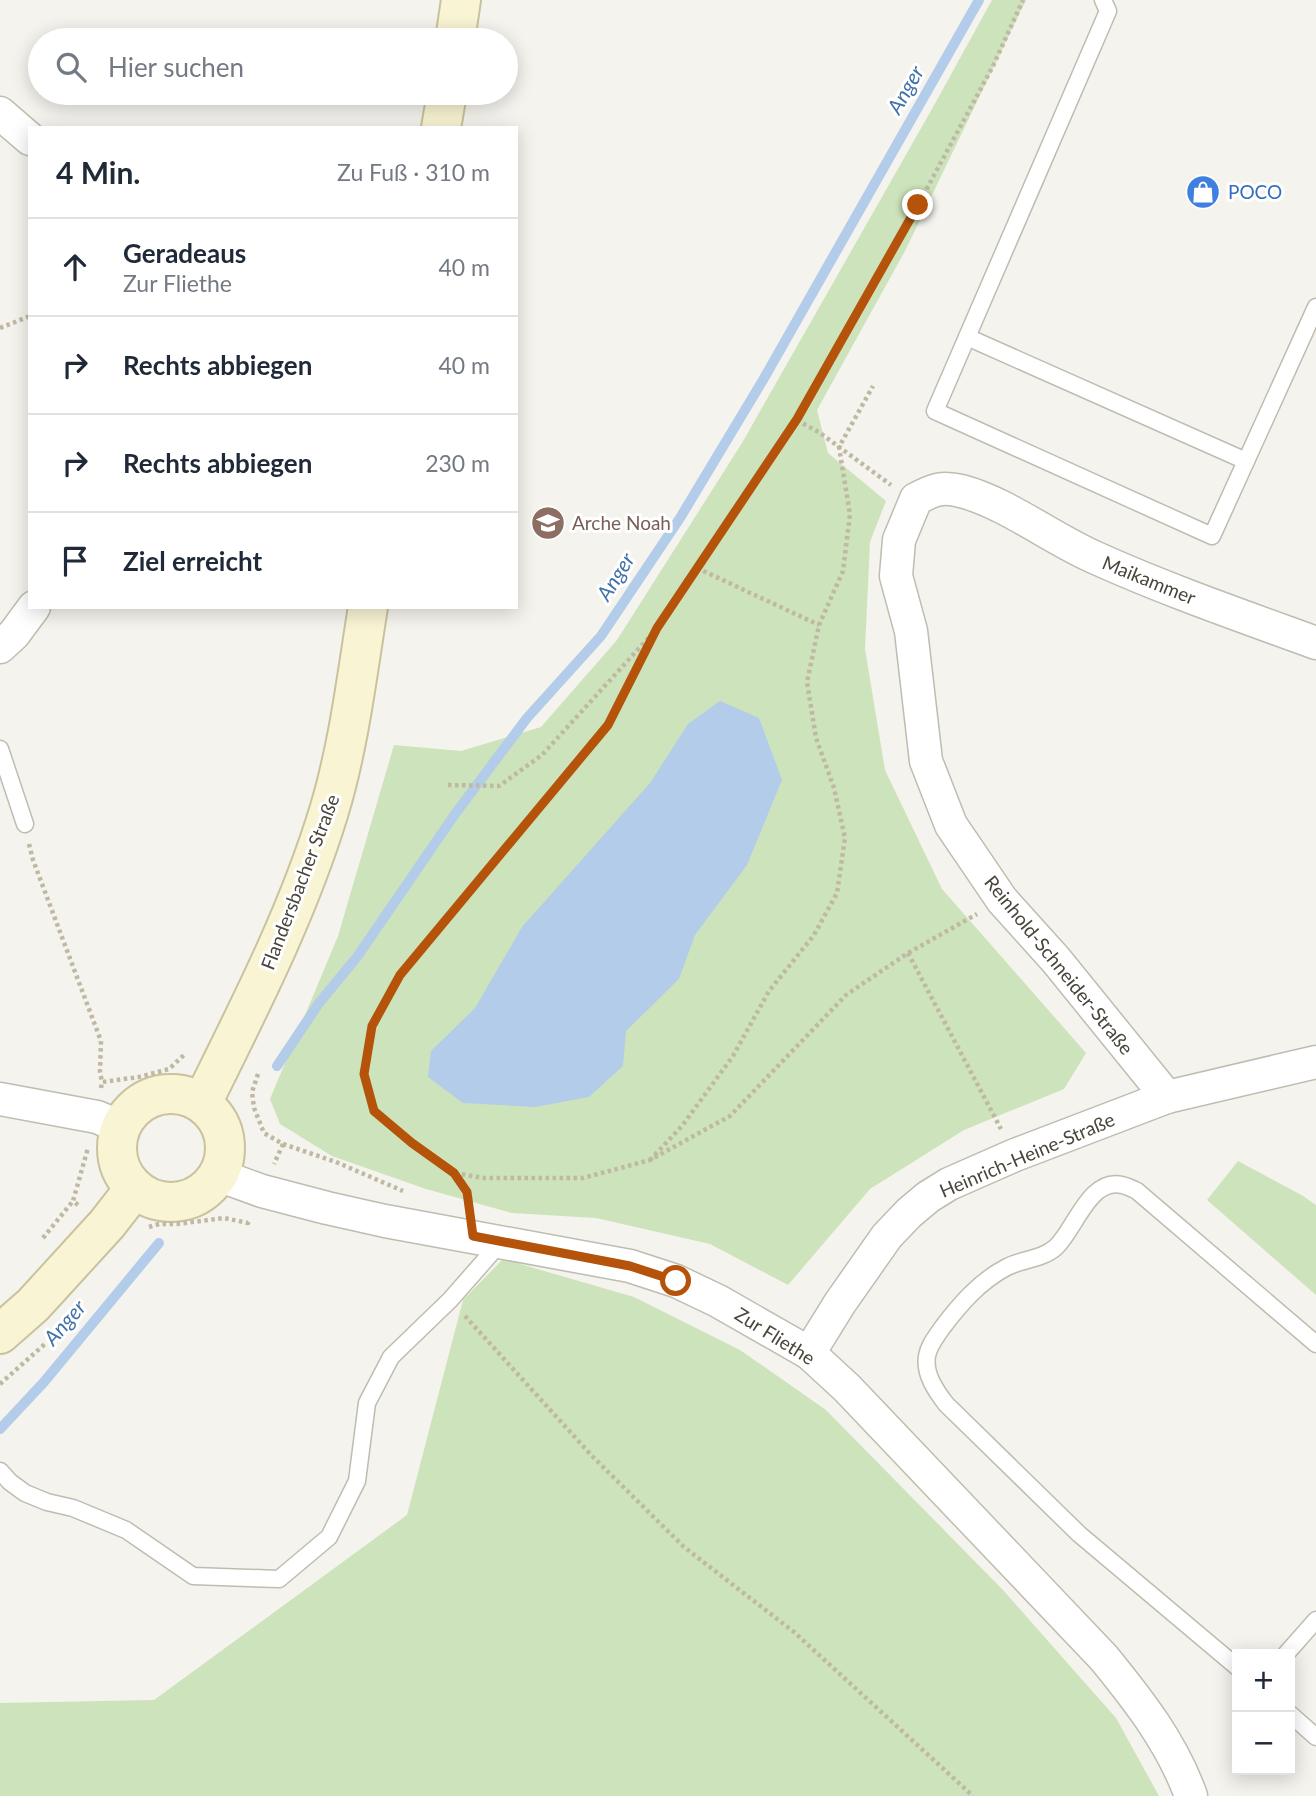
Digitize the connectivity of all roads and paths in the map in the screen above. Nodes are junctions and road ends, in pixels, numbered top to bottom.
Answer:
1 (461, 0) edge
2 (1023, 0) edge
3 (1103, 0) edge
4 (457, 28) edge
5 (445, 105) edge
6 (0, 113) edge
7 (441, 126) edge
8 (28, 137) edge
9 (1316, 307) edge
10 (28, 318) edge
11 (0, 328) edge
12 (967, 337) junction
13 (873, 386) dead end
14 (797, 419) junction
15 (839, 447) junction
16 (1247, 461) junction
17 (916, 499) junction
18 (697, 568) junction
19 (33, 609) edge
20 (368, 609) edge
21 (819, 625) junction
22 (657, 628) junction
23 (1316, 643) edge
24 (0, 647) edge
25 (0, 749) edge
26 (448, 785) dead end
27 (25, 824) joint
28 (1002, 900) junction
29 (908, 953) junction
30 (187, 1052) dead end
31 (1316, 1062) edge
32 (102, 1082) junction
33 (100, 1093) dead end
34 (1167, 1097) junction
35 (0, 1099) edge
36 (202, 1103) junction
37 (106, 1132) junction
38 (284, 1144) dead end
39 (1015, 1155) junction
40 (650, 1160) junction
41 (454, 1173) junction
42 (218, 1175) junction
43 (135, 1188) junction
44 (262, 1191) junction
45 (414, 1194) dead end
46 (82, 1207) dead end
47 (145, 1229) dead end
48 (487, 1239) junction
49 (450, 1300) junction
50 (0, 1334) edge
51 (1316, 1344) edge
52 (809, 1353) junction
53 (0, 1471) edge
54 (1316, 1619) edge
55 (1290, 1649) edge
56 (1232, 1663) edge
57 (1295, 1718) edge
58 (1316, 1737) edge
59 (973, 1796) edge
60 (1191, 1796) edge

1 - 4 street
2 - 14 path
3 - 12 lane
5 - 7 street
6 - 8 street
9 - 16 lane
10 - 11 path
12 - 16 lane
12 - 16 lane
13 - 15 path
14 - 15 path
14 - 18 path
15 - 17 path
15 - 21 path
17 - 23 street, Maikammer
17 - 28 street, Reinhold-Schneider-Straße
18 - 21 path
18 - 22 path
19 - 24 street
20 - 36 street, Flandersbacher Straße
21 - 40 path
22 - 26 path
22 - 41 path
25 - 27 lane
27 - 32 path
28 - 29 path
28 - 34 street, Reinhold-Schneider-Straße
29 - 39 path
29 - 40 path
30 - 32 path
31 - 34 street, Heinrich-Heine-Straße
32 - 33 path
34 - 39 street, Heinrich-Heine-Straße
35 - 37 street
36 - 37 street
36 - 42 street
37 - 43 street
37 - 46 path
38 - 45 path
39 - 52 street, Heinrich-Heine-Straße
40 - 41 path
41 - 48 path
42 - 43 street
42 - 44 street, Zur Fliethe
43 - 50 street
44 - 47 path
44 - 48 street, Zur Fliethe
48 - 49 lane
48 - 52 street, Zur Fliethe
49 - 53 lane
49 - 59 path
51 - 56 lane
52 - 60 street, Zur Fliethe
54 - 55 lane
57 - 58 lane

